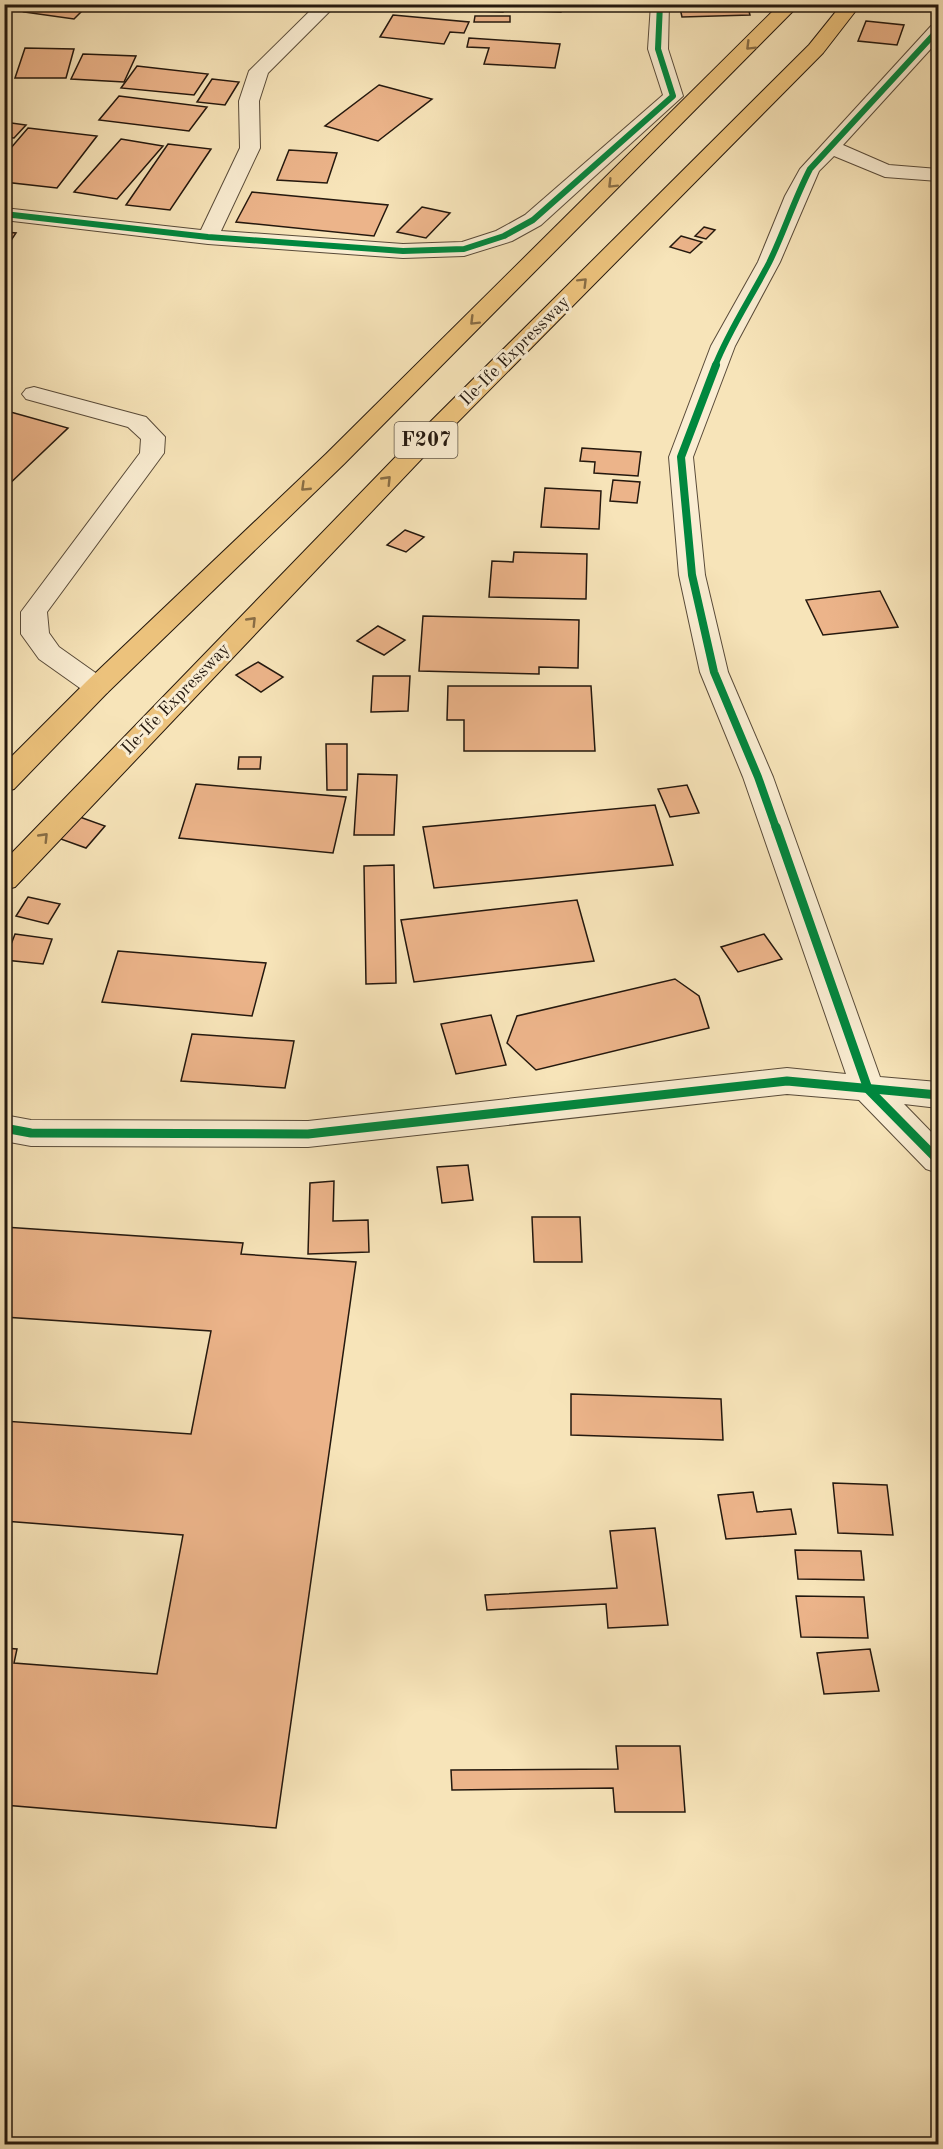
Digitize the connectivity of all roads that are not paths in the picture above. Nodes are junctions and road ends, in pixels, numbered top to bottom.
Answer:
1 (328, 4) edge
2 (660, 4) edge
3 (791, 4) edge
4 (852, 4) edge
5 (939, 30) edge
6 (831, 147) junction
7 (939, 175) edge
8 (4, 214) edge
9 (208, 237) junction
10 (34, 394) dead end
11 (97, 687) junction
12 (4, 782) edge
13 (4, 880) edge
14 (868, 1089) junction
15 (939, 1095) edge
16 (4, 1128) edge
17 (939, 1160) edge

1 - 9 street
2 - 9 street
3 -> 11 main road, F207
13 -> 4 main road, Ile-Ife Expressway / F207
5 - 6 street
6 - 7 street
6 - 14 street
8 - 9 street
10 - 11 street
11 - 12 main road, F207
14 - 15 street
14 - 16 street
14 - 17 street

